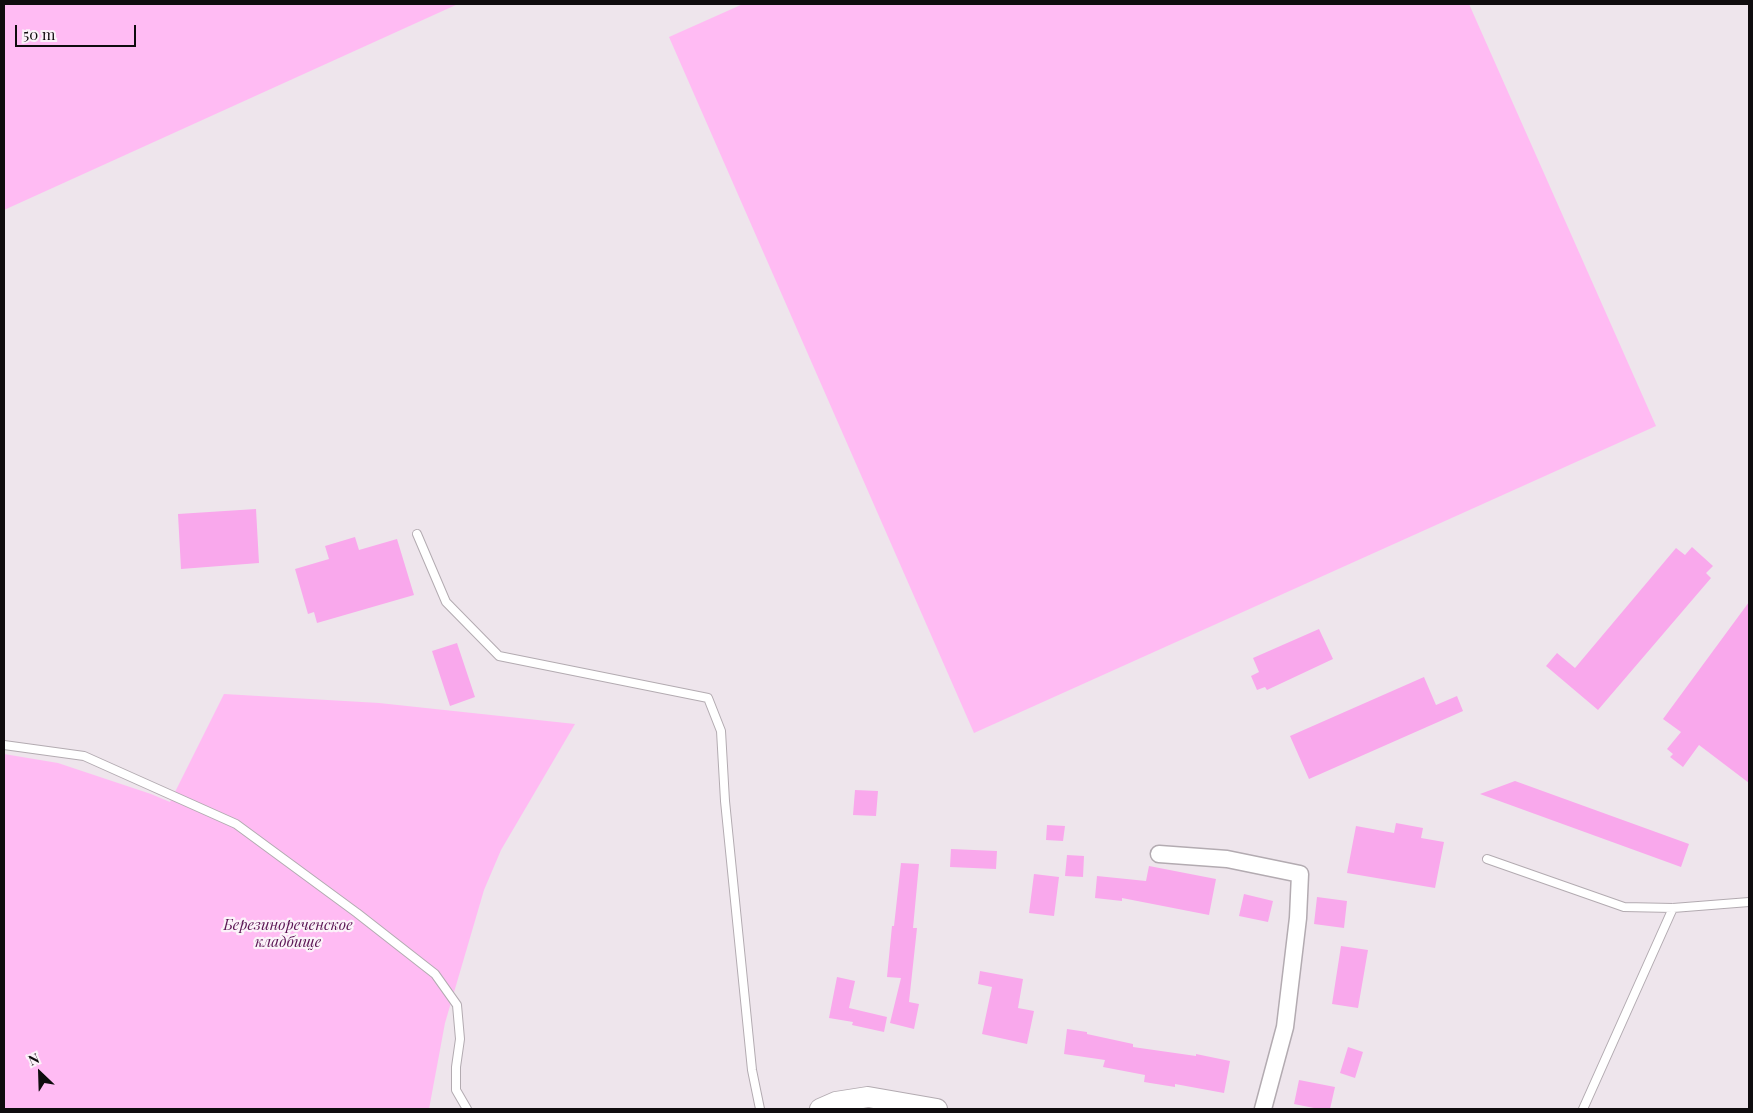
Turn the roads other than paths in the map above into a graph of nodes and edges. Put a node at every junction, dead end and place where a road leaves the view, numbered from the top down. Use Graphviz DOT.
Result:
graph roads {
  1 [pos="417,534"];
  2 [pos="4,745"];
  3 [pos="1159,854"];
  4 [pos="1487,859"];
  5 [pos="1749,902"];
  6 [pos="1673,908"];
  7 [pos="467,1109"];
  8 [pos="760,1109"];
  9 [pos="820,1109"];
  10 [pos="937,1109"];
  11 [pos="1263,1109"];
  12 [pos="1583,1109"];
  1 -- 8 [label="lane"];
  2 -- 7 [label="lane"];
  3 -- 11 [label="street"];
  4 -- 6 [label="lane"];
  5 -- 6 [label="lane"];
  6 -- 12 [label="lane"];
  9 -- 10 [label="street"];
}
